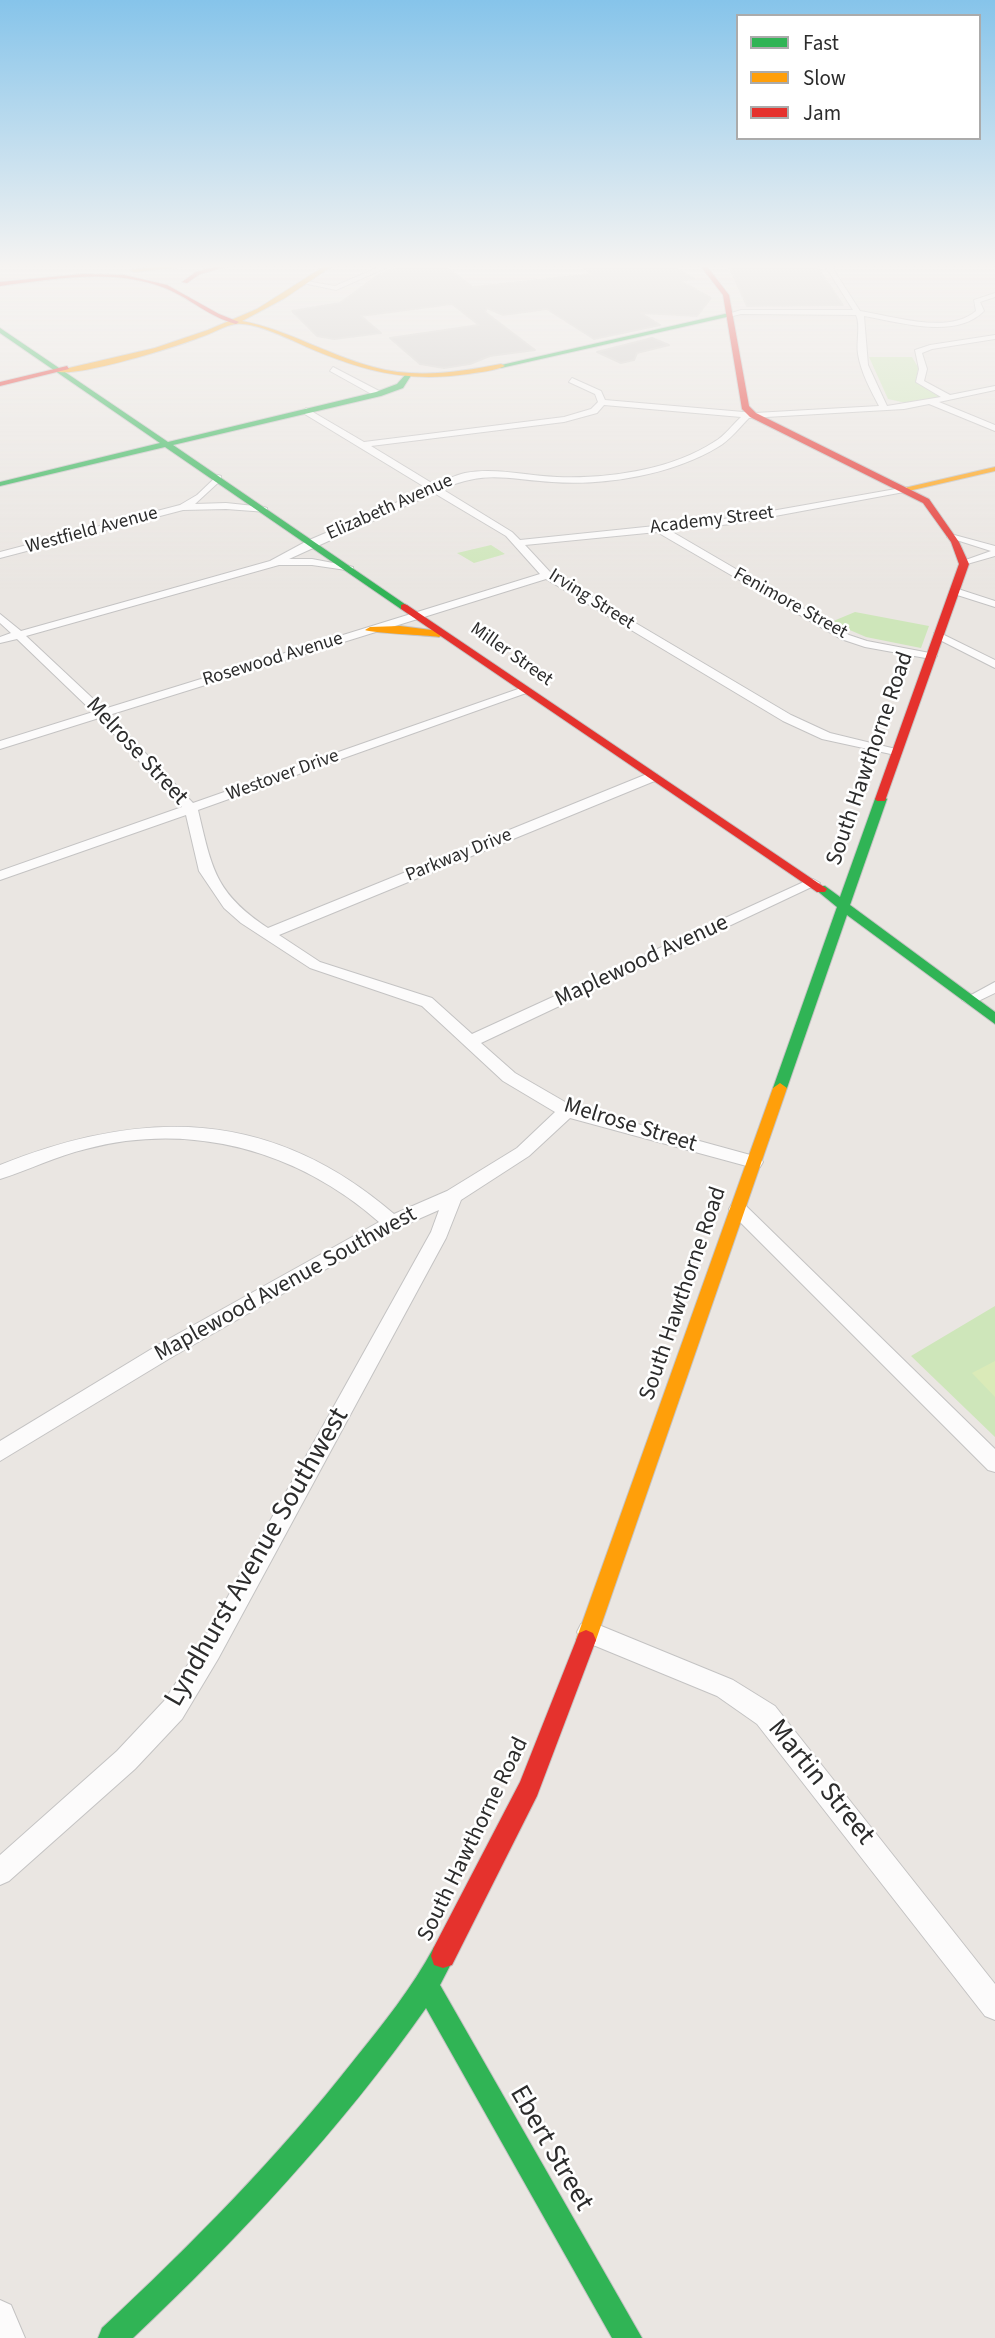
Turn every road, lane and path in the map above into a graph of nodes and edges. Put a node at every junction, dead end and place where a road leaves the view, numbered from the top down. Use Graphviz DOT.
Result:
graph roads {
  1 [pos="50,373"];
  2 [pos="63,373"];
  3 [pos="341,373"];
  4 [pos="395,373"];
  5 [pos="464,373"];
  6 [pos="738,373"];
  7 [pos="868,373"];
  8 [pos="922,373"];
  9 [pos="409,376"];
  10 [pos="572,380"];
  11 [pos="0,384"];
  12 [pos="995,388"];
  13 [pos="378,394"];
  14 [pos="949,398"];
  15 [pos="602,402"];
  16 [pos="931,402"];
  17 [pos="884,408"];
  18 [pos="306,411"];
  19 [pos="753,415"];
  20 [pos="781,428"];
  21 [pos="995,428"];
  22 [pos="735,429"];
  23 [pos="168,444"];
  24 [pos="362,445"];
  25 [pos="995,468"];
  26 [pos="218,478"];
  27 [pos="0,484"];
  28 [pos="435,489"];
  29 [pos="904,489"];
  30 [pos="183,507"];
  31 [pos="264,510"];
  32 [pos="658,528"];
  33 [pos="950,535"];
  34 [pos="311,543"];
  35 [pos="519,543"];
  36 [pos="995,551"];
  37 [pos="0,555"];
  38 [pos="274,563"];
  39 [pos="964,564"];
  40 [pos="349,569"];
  41 [pos="547,575"];
  42 [pos="955,591"];
  43 [pos="393,599"];
  44 [pos="995,604"];
  45 [pos="418,615"];
  46 [pos="0,617"];
  47 [pos="370,630"];
  48 [pos="19,635"];
  49 [pos="446,635"];
  50 [pos="938,635"];
  51 [pos="0,640"];
  52 [pos="931,656"];
  53 [pos="995,665"];
  54 [pos="525,690"];
  55 [pos="101,713"];
  56 [pos="0,745"];
  57 [pos="896,753"];
  58 [pos="652,777"];
  59 [pos="191,809"];
  60 [pos="854,875"];
  61 [pos="0,876"];
  62 [pos="808,880"];
  63 [pos="844,905"];
  64 [pos="876,929"];
  65 [pos="267,934"];
  66 [pos="834,935"];
  67 [pos="995,987"];
  68 [pos="970,1000"];
  69 [pos="995,1019"];
  70 [pos="471,1041"];
  71 [pos="567,1111"];
  72 [pos="754,1162"];
  73 [pos="0,1172"];
  74 [pos="453,1195"];
  75 [pos="738,1209"];
  76 [pos="392,1223"];
  77 [pos="0,1452"];
  78 [pos="995,1463"];
  79 [pos="589,1632"];
  80 [pos="0,1872"];
  81 [pos="427,1986"];
  82 [pos="995,2006"];
  83 [pos="0,2316"];
  84 [pos="9,2338"];
  85 [pos="112,2338"];
  86 [pos="628,2338"];
  1 -- 11 [label="main road"];
  2 -- 23 [label="main road, Miller Street"];
  3 -- 13 [label="street"];
  4 -- 9 [label="main road"];
  5 -- 9 [label="main road"];
  6 -- 19 [label="main road"];
  7 -- 17 [label="street"];
  8 -- 14 [label="street"];
  9 -- 13 [label="main road"];
  10 -- 15 [label="street"];
  12 -- 14 [label="street"];
  13 -- 18 [label="main road"];
  14 -- 16 [label="street"];
  15 -- 19 [label="street"];
  15 -- 24 [label="street"];
  16 -- 17 [label="street"];
  16 -- 21 [label="street"];
  17 -- 19 [label="street"];
  18 -- 23 [label="main road"];
  18 -- 24 [label="street, Irving Street"];
  19 -- 20 [label="main road"];
  19 -- 22 [label="street, Elizabeth Avenue"];
  20 -- 22 [label="street"];
  20 -- 29 [label="main road"];
  22 -- 28 [label="street, Elizabeth Avenue"];
  23 -- 26 [label="main road, Miller Street"];
  23 -- 27 [label="main road"];
  24 -- 28 [label="street, Irving Street"];
  25 -- 29 [label="main road"];
  26 -- 30 [label="street, Westfield Avenue"];
  26 -- 31 [label="main road, Miller Street"];
  28 -- 34 [label="street, Elizabeth Avenue"];
  28 -- 35 [label="street, Irving Street"];
  29 -- 32 [label="street, Academy Street"];
  29 -- 33 [label="main road"];
  30 -- 31 [label="street, Westfield Avenue"];
  30 -- 37 [label="street, Westfield Avenue"];
  31 -- 34 [label="main road, Miller Street"];
  32 -- 35 [label="street, Academy Street"];
  32 -- 52 [label="street, Fenimore Street"];
  33 -- 36 [label="street"];
  33 -- 39 [label="main road"];
  34 -- 38 [label="street, Elizabeth Avenue"];
  34 -- 40 [label="main road, Miller Street"];
  35 -- 41 [label="street, Irving Street"];
  36 -- 39 [label="street"];
  38 -- 40 [label="street, Elizabeth Avenue"];
  38 -- 48 [label="street, Elizabeth Avenue"];
  39 -- 42 [label="main road, South Hawthorne Road"];
  40 -- 43 [label="main road, Miller Street"];
  41 -- 45 [label="street, Rosewood Avenue"];
  41 -- 57 [label="street, Irving Street"];
  42 -- 44 [label="street"];
  42 -- 50 [label="main road, South Hawthorne Road"];
  43 -- 45 [label="main road, Miller Street"];
  43 -- 47 [label="main road"];
  45 -- 47 [label="street, Rosewood Avenue"];
  45 -- 49 [label="main road, Miller Street"];
  46 -- 48 [label="street, Melrose Street"];
  47 -- 49 [label="main road"];
  47 -- 55 [label="street, Rosewood Avenue"];
  48 -- 51 [label="street, Elizabeth Avenue"];
  48 -- 55 [label="street, Melrose Street"];
  49 -- 54 [label="main road, Miller Street"];
  50 -- 52 [label="main road, South Hawthorne Road"];
  50 -- 53 [label="street"];
  52 -- 57 [label="main road, South Hawthorne Road"];
  54 -- 58 [label="main road, Miller Street"];
  54 -- 59 [label="street, Westover Drive"];
  55 -- 56 [label="street, Rosewood Avenue"];
  55 -- 59 [label="street, Melrose Street"];
  57 -- 60 [label="main road, South Hawthorne Road"];
  58 -- 62 [label="main road, Miller Street"];
  58 -- 65 [label="street, Parkway Drive"];
  59 -- 61 [label="street, Westover Drive"];
  59 -- 65 [label="street, Melrose Street"];
  60 -- 62 [label="main road"];
  60 -- 63 [label="main road, South Hawthorne Road"];
  62 -- 63 [label="main road, Miller Street"];
  62 -- 70 [label="street, Maplewood Avenue"];
  63 -- 64 [label="main road, Miller Street"];
  63 -- 66 [label="main road, South Hawthorne Road"];
  64 -- 66 [label="main road"];
  64 -- 68 [label="main road, Miller Street"];
  65 -- 70 [label="street, Melrose Street"];
  66 -- 72 [label="main road, South Hawthorne Road"];
  67 -- 68 [label="street"];
  68 -- 69 [label="main road, Miller Street"];
  70 -- 71 [label="street, Melrose Street"];
  71 -- 72 [label="street, Melrose Street"];
  71 -- 74 [label="street, Maplewood Avenue Southwest"];
  72 -- 75 [label="main road, South Hawthorne Road"];
  73 -- 76 [label="street"];
  74 -- 76 [label="street, Maplewood Avenue Southwest"];
  74 -- 80 [label="street, Lyndhurst Avenue Southwest"];
  75 -- 78 [label="street"];
  75 -- 79 [label="main road, South Hawthorne Road"];
  76 -- 77 [label="street, Maplewood Avenue Southwest"];
  79 -- 81 [label="main road, South Hawthorne Road"];
  79 -- 82 [label="street, Martin Street"];
  81 -- 85 [label="main road, South Hawthorne Road"];
  81 -- 86 [label="main road, Ebert Street"];
  83 -- 84 [label="street"];
}
